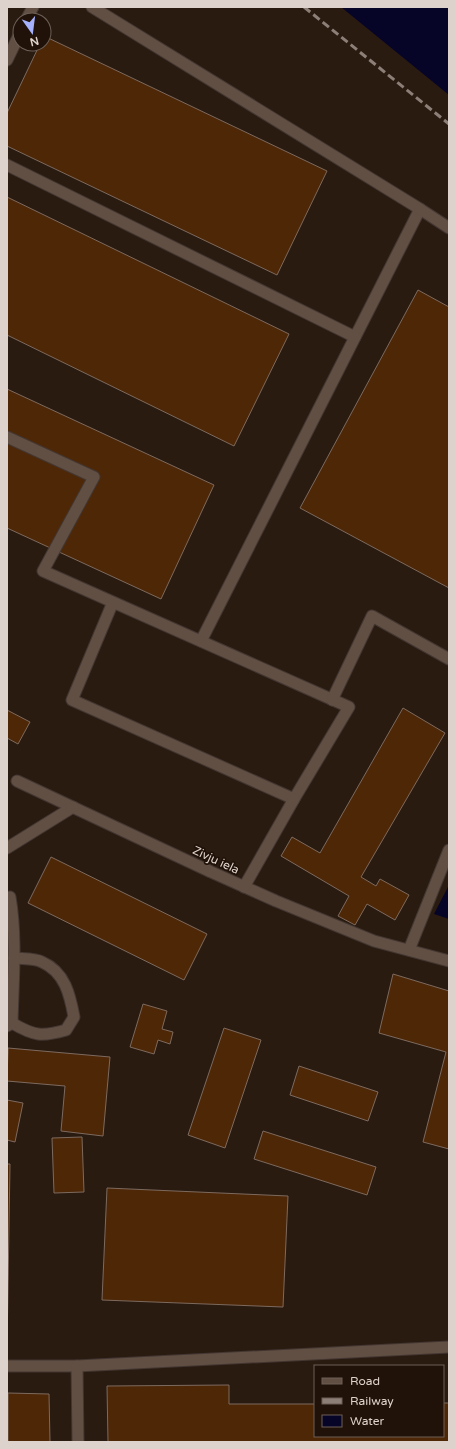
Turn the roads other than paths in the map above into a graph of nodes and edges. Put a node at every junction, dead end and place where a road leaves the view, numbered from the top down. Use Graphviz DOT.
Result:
graph roads {
  1 [pos="92,7"];
  2 [pos="12,50"];
  3 [pos="7,60"];
  4 [pos="7,165"];
  5 [pos="420,209"];
  6 [pos="449,228"];
  7 [pos="356,337"];
  8 [pos="7,436"];
  9 [pos="113,602"];
  10 [pos="201,641"];
  11 [pos="449,658"];
  12 [pos="332,700"];
  13 [pos="17,780"];
  14 [pos="294,800"];
  15 [pos="73,807"];
  16 [pos="7,848"];
  17 [pos="449,850"];
  18 [pos="244,887"];
  19 [pos="10,896"];
  20 [pos="409,950"];
  21 [pos="14,958"];
  22 [pos="449,961"];
  23 [pos="9,1025"];
  24 [pos="449,1347"];
  25 [pos="7,1366"];
  26 [pos="77,1366"];
  27 [pos="78,1442"];
  1 -- 5 [label="street"];
  2 -- 3 [label="street"];
  4 -- 7 [label="street"];
  5 -- 6 [label="street"];
  5 -- 7 [label="street"];
  7 -- 10 [label="street"];
  8 -- 9 [label="street"];
  9 -- 10 [label="street"];
  9 -- 14 [label="street"];
  10 -- 12 [label="street"];
  11 -- 12 [label="street"];
  12 -- 14 [label="street"];
  13 -- 15 [label="street, Zivju iela"];
  14 -- 18 [label="street"];
  15 -- 16 [label="street"];
  15 -- 18 [label="street, Zivju iela"];
  17 -- 20 [label="street"];
  18 -- 20 [label="street, Zivju iela"];
  19 -- 21 [label="street"];
  20 -- 22 [label="street, Zivju iela"];
  21 -- 23 [label="street"];
  21 -- 23 [label="street"];
  24 -- 26 [label="street"];
  25 -- 26 [label="street"];
  26 -- 27 [label="street"];
}
